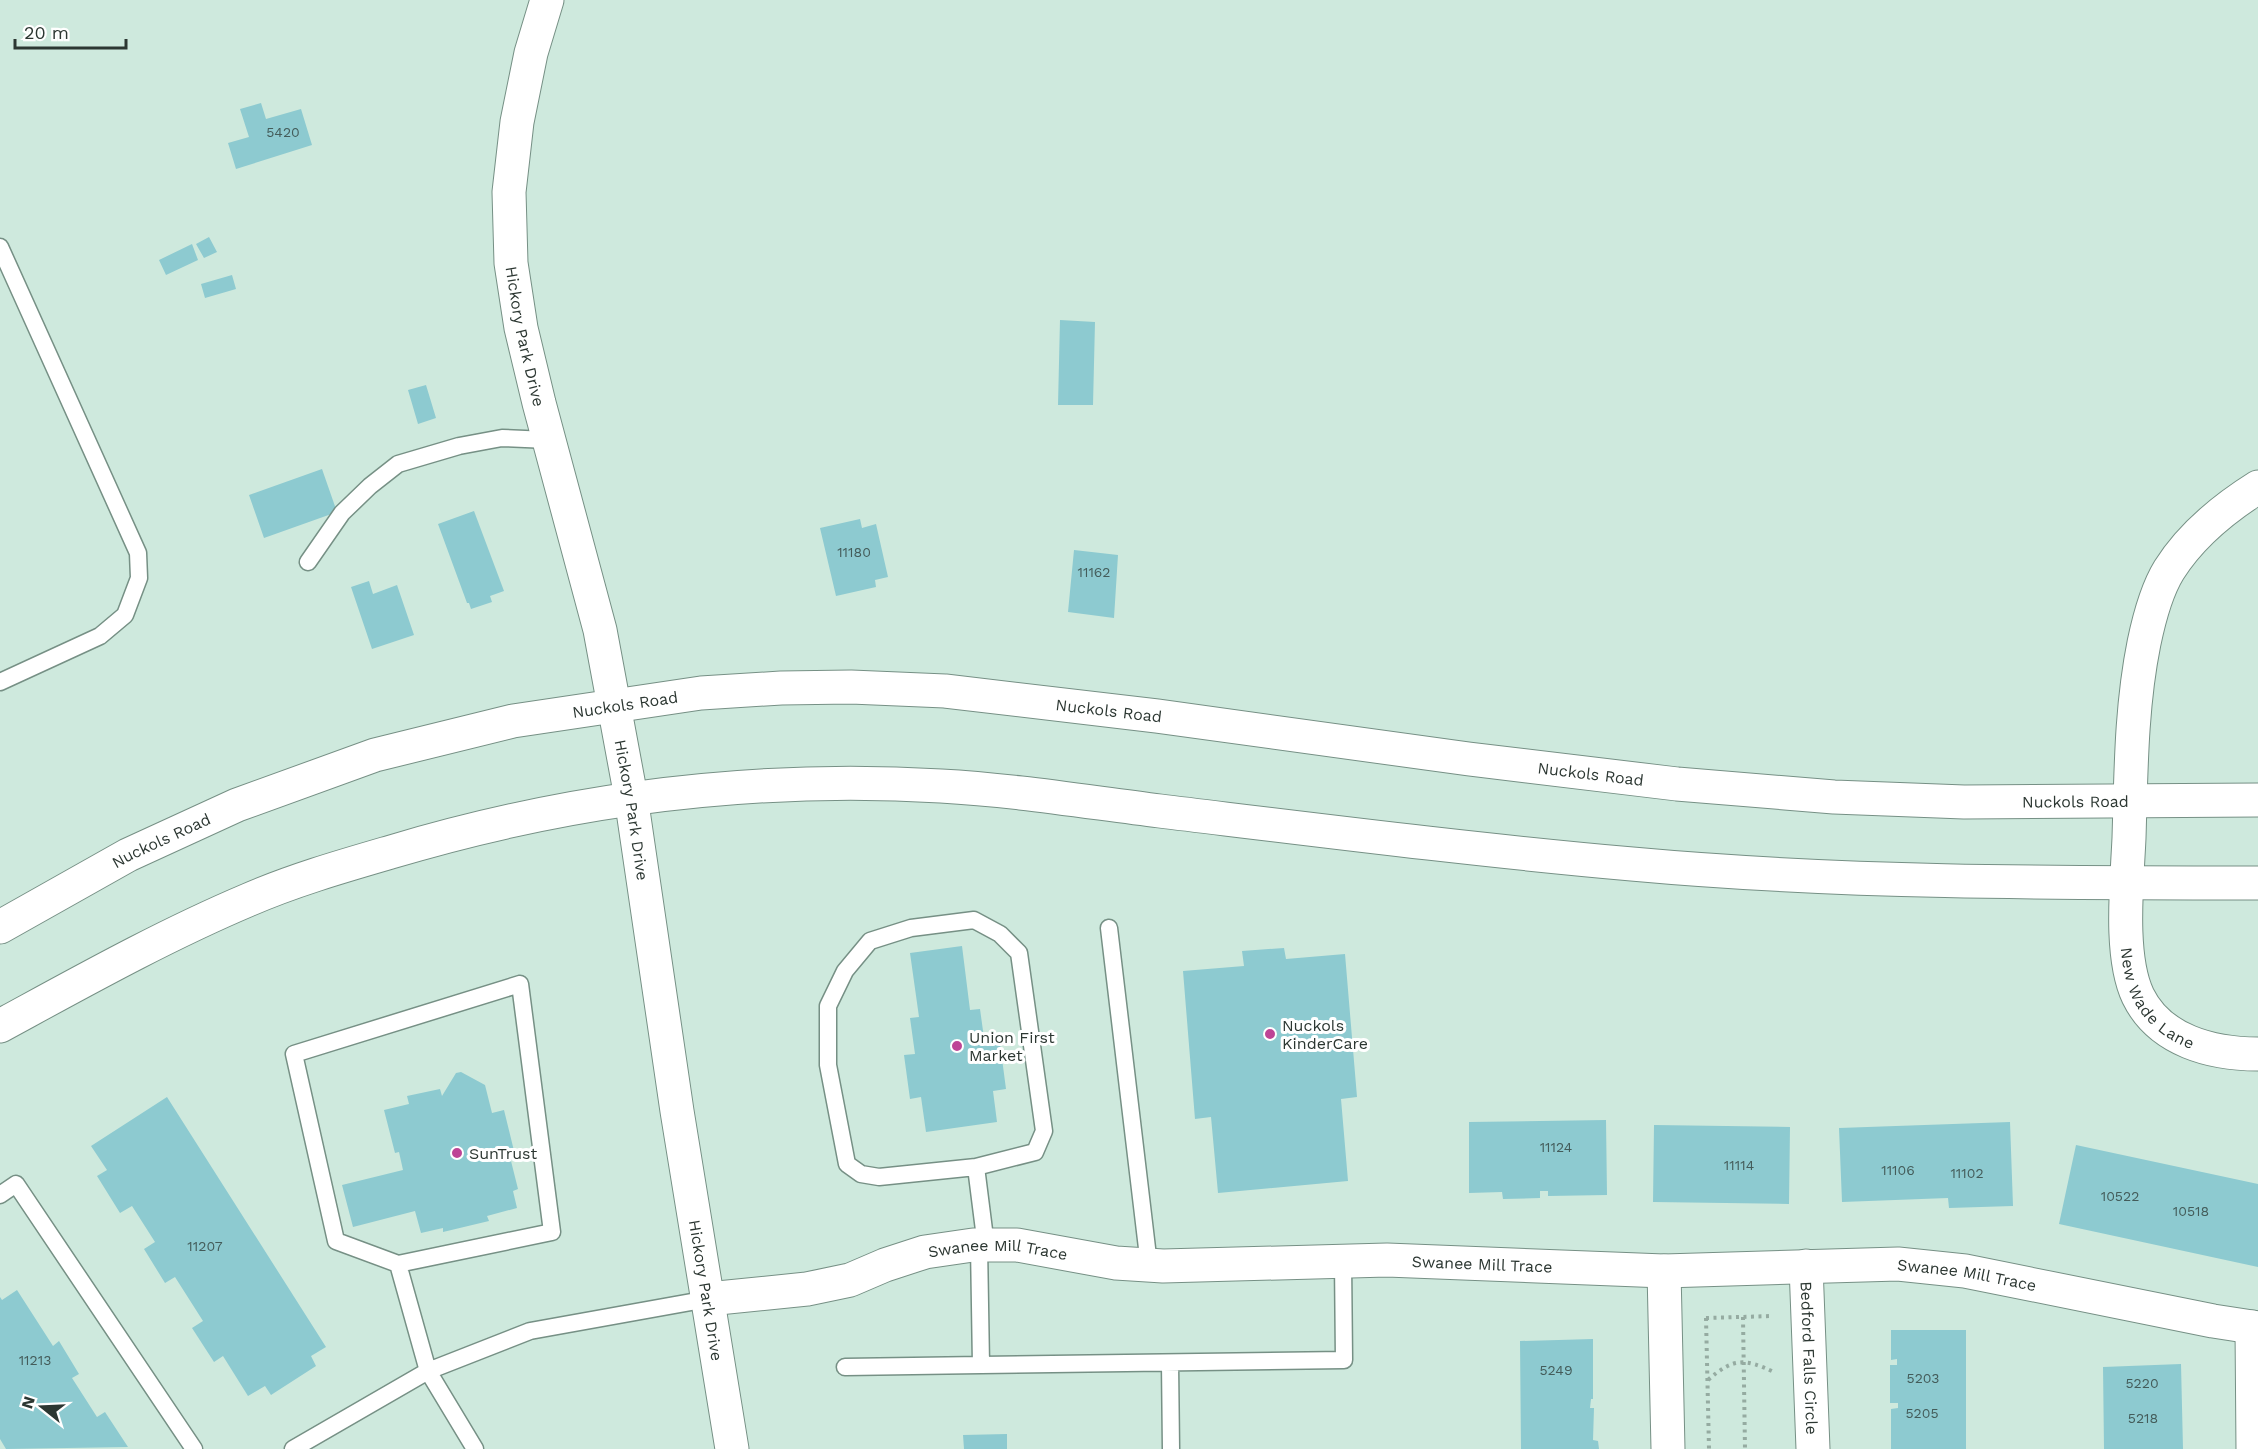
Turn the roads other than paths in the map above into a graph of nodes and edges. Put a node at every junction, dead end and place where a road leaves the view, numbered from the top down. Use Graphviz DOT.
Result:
graph roads {
  1 [pos="547,0"];
  2 [pos="0,247"];
  3 [pos="548,440"];
  4 [pos="2258,487"];
  5 [pos="308,562"];
  6 [pos="0,682"];
  7 [pos="614,706"];
  8 [pos="631,797"];
  9 [pos="2258,800"];
  10 [pos="2130,802"];
  11 [pos="2127,883"];
  12 [pos="2258,883"];
  13 [pos="0,927"];
  14 [pos="1109,928"];
  15 [pos="0,1026"];
  16 [pos="2258,1053"];
  17 [pos="976,1167"];
  18 [pos="0,1195"];
  19 [pos="982,1245"];
  20 [pos="1343,1261"];
  21 [pos="398,1264"];
  22 [pos="1149,1265"];
  23 [pos="1806,1266"];
  24 [pos="1664,1271"];
  25 [pos="708,1299"];
  26 [pos="2255,1328"];
  27 [pos="1170,1363"];
  28 [pos="981,1365"];
  29 [pos="845,1367"];
  30 [pos="428,1371"];
  31 [pos="194,1449"];
  32 [pos="293,1449"];
  33 [pos="475,1449"];
  34 [pos="732,1449"];
  35 [pos="1171,1449"];
  36 [pos="1668,1449"];
  37 [pos="1814,1449"];
  38 [pos="2253,1449"];
  1 -- 3 [label="main road, Hickory Park Drive"];
  2 -- 6 [label="lane"];
  3 -- 5 [label="lane"];
  3 -- 7 [label="main road, Hickory Park Drive"];
  4 -- 10 [label="main road, New Wade Lane"];
  7 -- 8 [label="main road, Hickory Park Drive"];
  7 -- 10 [label="main road, Nuckols Road"];
  7 -- 13 [label="main road, Nuckols Road"];
  8 -- 11 [label="main road"];
  8 -- 15 [label="main road"];
  8 -- 25 [label="main road, Hickory Park Drive"];
  9 -- 10 [label="main road, Nuckols Road"];
  10 -- 11 [label="main road, New Wade Lane"];
  11 -- 12 [label="main road"];
  11 -- 16 [label="main road, New Wade Lane"];
  14 -- 22 [label="lane"];
  17 -- 17 [label="lane"];
  17 -- 19 [label="lane"];
  18 -- 31 [label="lane"];
  19 -- 22 [label="main road, Swanee Mill Trace"];
  19 -- 25 [label="main road, Swanee Mill Trace"];
  19 -- 28 [label="lane"];
  20 -- 22 [label="main road, Swanee Mill Trace"];
  20 -- 24 [label="main road, Swanee Mill Trace"];
  20 -- 27 [label="lane"];
  21 -- 21 [label="lane"];
  21 -- 30 [label="lane"];
  23 -- 24 [label="main road, Swanee Mill Trace"];
  23 -- 26 [label="main road, Swanee Mill Trace"];
  23 -- 37 [label="main road, Bedford Falls Circle"];
  24 -- 36 [label="main road"];
  25 -- 30 [label="lane"];
  25 -- 34 [label="main road, Hickory Park Drive"];
  26 -- 38 [label="main road"];
  27 -- 28 [label="lane"];
  27 -- 35 [label="lane"];
  28 -- 29 [label="lane"];
  30 -- 32 [label="lane"];
  30 -- 33 [label="lane"];
}
